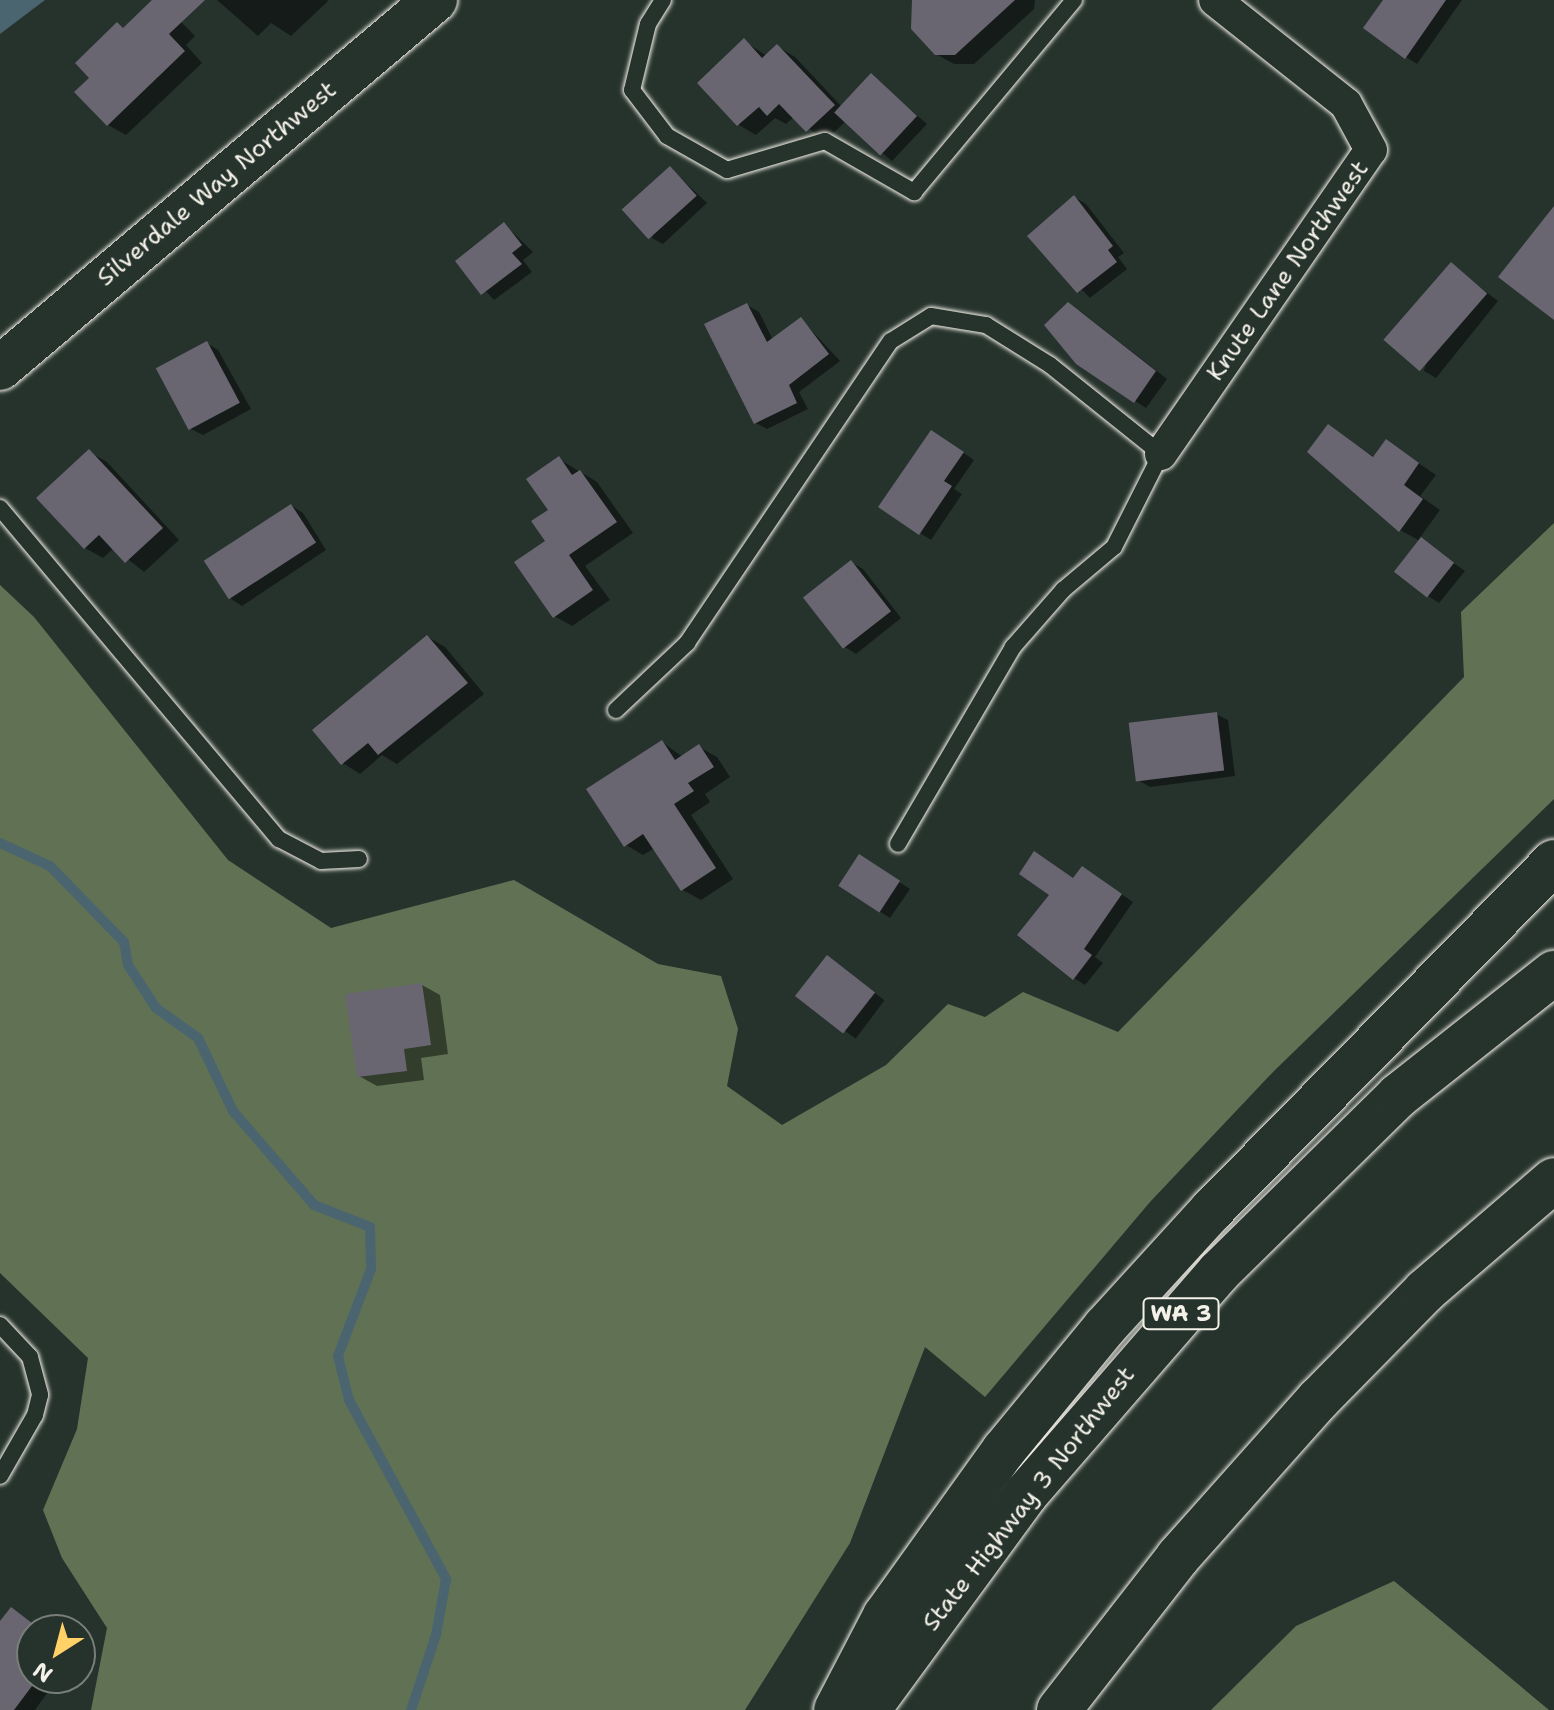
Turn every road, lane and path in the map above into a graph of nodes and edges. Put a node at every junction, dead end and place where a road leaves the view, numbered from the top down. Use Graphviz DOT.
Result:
graph roads {
  1 [pos="435,0"];
  2 [pos="663,0"];
  3 [pos="1074,0"];
  4 [pos="1215,0"];
  5 [pos="0,368"];
  6 [pos="1161,454"];
  7 [pos="0,508"];
  8 [pos="616,710"];
  9 [pos="898,844"];
  10 [pos="359,859"];
  11 [pos="1554,862"];
  12 [pos="1554,973"];
  13 [pos="1554,1180"];
  14 [pos="1554,1210"];
  15 [pos="1425,1291"];
  16 [pos="0,1325"];
  17 [pos="0,1476"];
  18 [pos="836,1710"];
  19 [pos="868,1710"];
  20 [pos="1059,1710"];
  1 -- 5 [label="main road, Silverdale Way Northwest"];
  2 -- 3 [label="lane"];
  4 -- 6 [label="street, Knute Lane Northwest"];
  6 -- 8 [label="lane"];
  6 -- 9 [label="lane"];
  7 -- 10 [label="lane"];
  11 -- 18 [label="main road"];
  12 -- 19 [label="main road, State Highway 3 Northwest / WA 3"];
  13 -- 15 [label="main road"];
  14 -- 15 [label="main road"];
  15 -- 20 [label="main road"];
  16 -- 17 [label="lane"];
}
